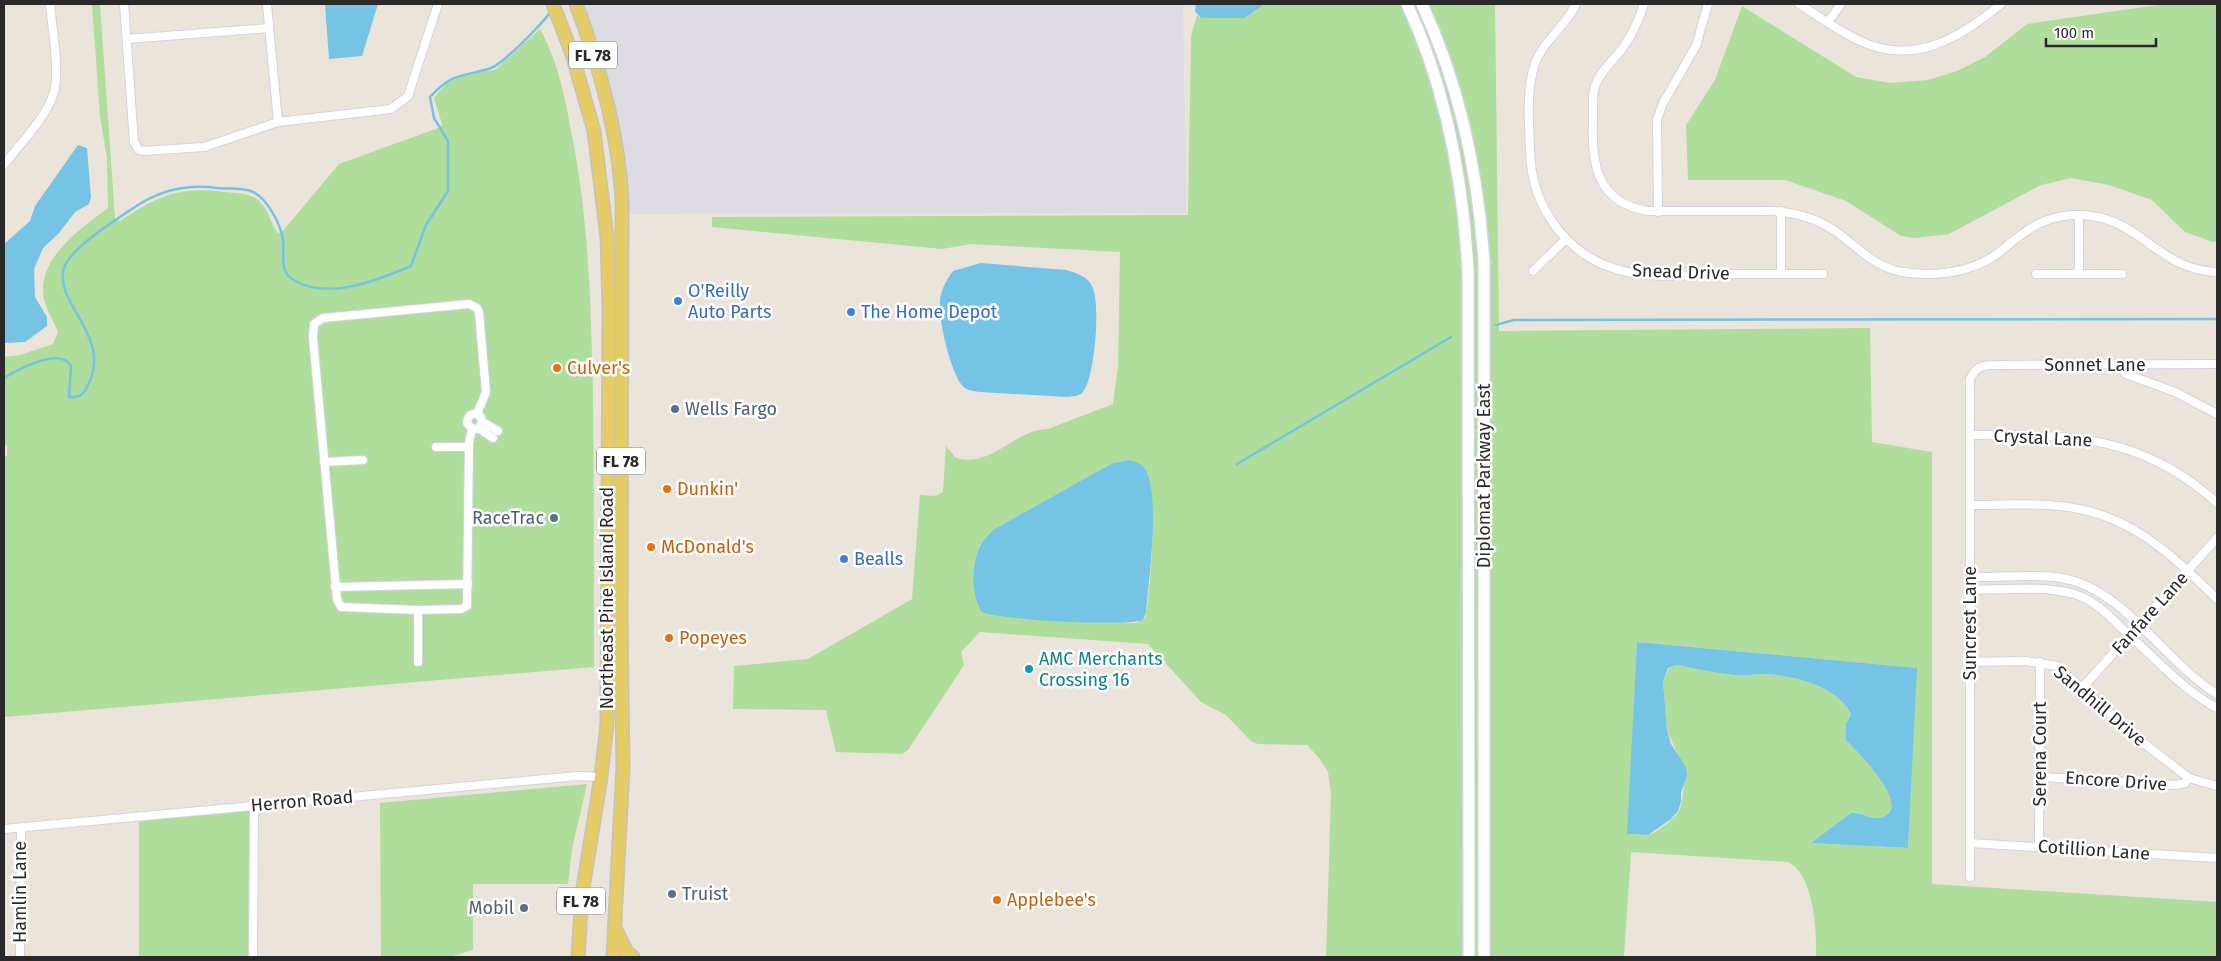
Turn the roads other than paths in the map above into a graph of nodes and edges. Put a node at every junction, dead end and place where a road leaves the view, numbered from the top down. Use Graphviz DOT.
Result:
graph roads {
  1 [pos="50,4"];
  2 [pos="124,4"];
  3 [pos="267,4"];
  4 [pos="438,4"];
  5 [pos="552,4"];
  6 [pos="576,4"];
  7 [pos="1407,4"];
  8 [pos="1422,4"];
  9 [pos="1576,4"];
  10 [pos="1644,4"];
  11 [pos="1708,4"];
  12 [pos="1799,4"];
  13 [pos="1841,4"];
  14 [pos="2001,4"];
  15 [pos="1828,22"];
  16 [pos="269,28"];
  17 [pos="126,39"];
  18 [pos="278,122"];
  19 [pos="4,165"];
  20 [pos="1781,211"];
  21 [pos="1658,212"];
  22 [pos="2079,215"];
  23 [pos="1566,239"];
  24 [pos="608,255"];
  25 [pos="1533,272"];
  26 [pos="2217,272"];
  27 [pos="1781,274"];
  28 [pos="1823,274"];
  29 [pos="2036,274"];
  30 [pos="2079,274"];
  31 [pos="2122,274"];
  32 [pos="621,360"];
  33 [pos="2217,364"];
  34 [pos="2118,366"];
  35 [pos="1974,370"];
  36 [pos="477,414"];
  37 [pos="2217,414"];
  38 [pos="478,426"];
  39 [pos="498,431"];
  40 [pos="1971,435"];
  41 [pos="493,438"];
  42 [pos="436,447"];
  43 [pos="468,447"];
  44 [pos="363,460"];
  45 [pos="324,462"];
  46 [pos="2217,504"];
  47 [pos="1971,505"];
  48 [pos="2217,538"];
  49 [pos="2187,572"];
  50 [pos="1970,577"];
  51 [pos="468,584"];
  52 [pos="335,587"];
  53 [pos="1970,590"];
  54 [pos="2217,599"];
  55 [pos="418,610"];
  56 [pos="2139,626"];
  57 [pos="2130,636"];
  58 [pos="418,662"];
  59 [pos="1970,662"];
  60 [pos="2040,662"];
  61 [pos="2083,687"];
  62 [pos="2217,694"];
  63 [pos="2217,708"];
  64 [pos="601,777"];
  65 [pos="2040,777"];
  66 [pos="2189,778"];
  67 [pos="2217,786"];
  68 [pos="254,806"];
  69 [pos="20,828"];
  70 [pos="4,829"];
  71 [pos="1970,843"];
  72 [pos="2039,846"];
  73 [pos="2217,858"];
  74 [pos="1970,877"];
  75 [pos="614,925"];
  76 [pos="20,957"];
  77 [pos="253,957"];
  78 [pos="578,957"];
  79 [pos="613,957"];
  80 [pos="634,957"];
  81 [pos="1469,957"];
  82 [pos="1484,957"];
  1 -- 19 [label="street"];
  2 -- 17 [label="street"];
  3 -- 16 [label="street"];
  4 -- 18 [label="street"];
  5 -- 24 [label="main road, Northeast Pine Island Road / FL 78"];
  6 -- 32 [label="main road, Northeast Pine Island Road / FL 78"];
  7 -- 81 [label="main road, Diplomat Parkway East"];
  8 -- 82 [label="main road, Diplomat Parkway East"];
  9 -- 23 [label="street, Snead Drive"];
  10 -- 21 [label="street"];
  11 -- 21 [label="street"];
  12 -- 15 [label="street"];
  13 -- 15 [label="street"];
  14 -- 15 [label="street"];
  16 -- 17 [label="street"];
  16 -- 18 [label="street"];
  17 -- 18 [label="street"];
  20 -- 21 [label="street"];
  20 -- 22 [label="street"];
  20 -- 27 [label="street"];
  22 -- 26 [label="street"];
  22 -- 30 [label="street"];
  23 -- 25 [label="street"];
  23 -- 27 [label="street, Snead Drive"];
  24 -- 32 [label="main road"];
  24 -- 64 [label="main road, Northeast Pine Island Road / FL 78"];
  27 -- 28 [label="street, Snead Drive"];
  29 -- 30 [label="street"];
  30 -- 31 [label="street"];
  32 -- 75 [label="main road, Northeast Pine Island Road / FL 78"];
  33 -- 34 [label="street, Sonnet Lane"];
  34 -- 35 [label="street, Sonnet Lane"];
  34 -- 37 [label="street"];
  35 -- 40 [label="street, Suncrest Lane"];
  36 -- 38 [label="street"];
  36 -- 38 [label="street"];
  36 -- 45 [label="street"];
  38 -- 39 [label="street"];
  38 -- 41 [label="street"];
  38 -- 43 [label="street"];
  40 -- 46 [label="street, Crystal Lane"];
  40 -- 47 [label="street, Suncrest Lane"];
  42 -- 43 [label="street"];
  43 -- 51 [label="street"];
  44 -- 45 [label="street"];
  45 -- 52 [label="street"];
  47 -- 49 [label="street"];
  47 -- 50 [label="street, Suncrest Lane"];
  48 -- 49 [label="street, Fanfare Lane"];
  49 -- 54 [label="street"];
  49 -- 56 [label="street, Fanfare Lane"];
  50 -- 53 [label="street, Suncrest Lane"];
  50 -- 56 [label="street"];
  51 -- 52 [label="street"];
  51 -- 55 [label="street"];
  52 -- 55 [label="street"];
  53 -- 57 [label="street"];
  53 -- 59 [label="street, Suncrest Lane"];
  55 -- 58 [label="street"];
  56 -- 57 [label="street, Fanfare Lane"];
  56 -- 62 [label="street"];
  57 -- 61 [label="street, Fanfare Lane"];
  57 -- 63 [label="street"];
  59 -- 60 [label="street, Sandhill Drive"];
  59 -- 71 [label="street, Suncrest Lane"];
  60 -- 61 [label="street, Sandhill Drive"];
  60 -- 65 [label="street, Serena Court"];
  61 -- 66 [label="street, Sandhill Drive"];
  64 -- 68 [label="street, Herron Road"];
  64 -- 78 [label="main road, Northeast Pine Island Road / FL 78"];
  65 -- 66 [label="street, Encore Drive"];
  65 -- 72 [label="street, Serena Court"];
  66 -- 67 [label="street, Encore Drive"];
  68 -- 69 [label="street, Herron Road"];
  68 -- 77 [label="street"];
  69 -- 70 [label="street, Herron Road"];
  69 -- 76 [label="street, Hamlin Lane"];
  71 -- 72 [label="street, Cotillion Lane"];
  71 -- 74 [label="street, Suncrest Lane"];
  72 -- 73 [label="street, Cotillion Lane"];
  75 -- 79 [label="main road, Northeast Pine Island Road / FL 78"];
  75 -- 80 [label="main road"];
}
